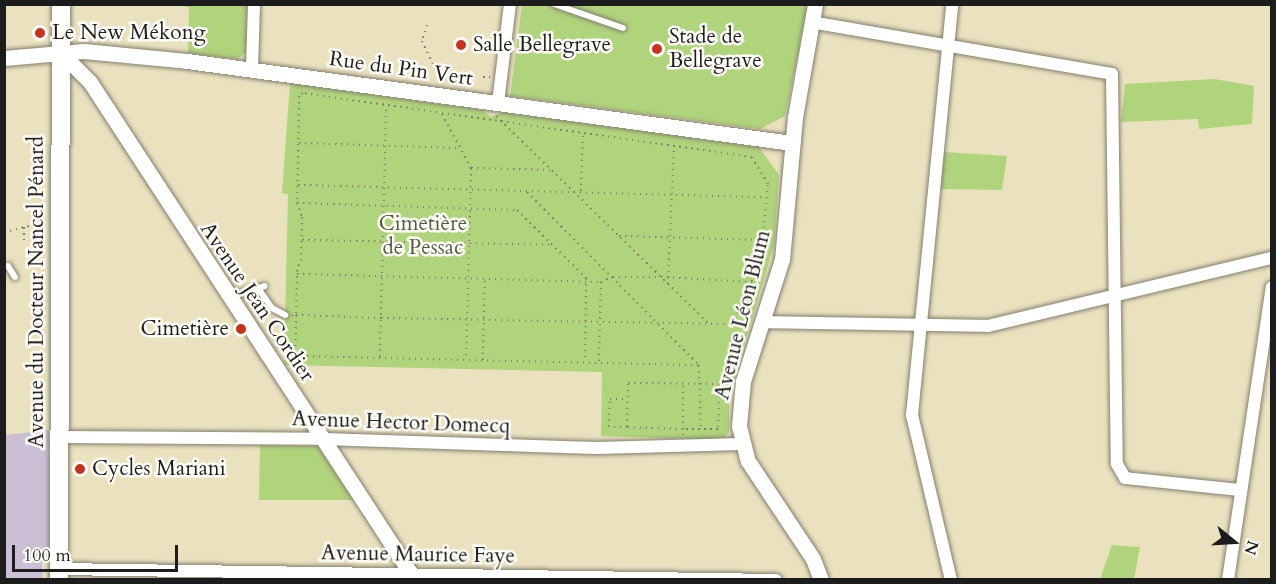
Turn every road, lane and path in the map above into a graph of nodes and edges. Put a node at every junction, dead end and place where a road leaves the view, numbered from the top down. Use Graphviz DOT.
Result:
graph roads {
  1 [pos="61,4"];
  2 [pos="254,4"];
  3 [pos="510,4"];
  4 [pos="554,4"];
  5 [pos="814,4"];
  6 [pos="952,4"];
  7 [pos="811,22"];
  8 [pos="427,25"];
  9 [pos="623,28"];
  10 [pos="946,46"];
  11 [pos="60,52"];
  12 [pos="4,58"];
  13 [pos="252,69"];
  14 [pos="446,96"];
  15 [pos="386,105"];
  16 [pos="497,106"];
  17 [pos="442,114"];
  18 [pos="502,123"];
  19 [pos="583,134"];
  20 [pos="299,143"];
  21 [pos="792,143"];
  22 [pos="385,146"];
  23 [pos="674,146"];
  24 [pos="460,148"];
  25 [pos="471,168"];
  26 [pos="552,170"];
  27 [pos="298,185"];
  28 [pos="384,188"];
  29 [pos="471,190"];
  30 [pos="526,191"];
  31 [pos="574,191"];
  32 [pos="581,192"];
  33 [pos="672,194"];
  34 [pos="767,197"];
  35 [pos="297,203"];
  36 [pos="384,206"];
  37 [pos="470,208"];
  38 [pos="24,227"];
  39 [pos="60,231"];
  40 [pos="4,232"];
  41 [pos="619,236"];
  42 [pos="670,237"];
  43 [pos="24,240"];
  44 [pos="302,240"];
  45 [pos="763,240"];
  46 [pos="383,242"];
  47 [pos="469,243"];
  48 [pos="553,245"];
  49 [pos="1272,258"];
  50 [pos="8,266"];
  51 [pos="297,274"];
  52 [pos="15,277"];
  53 [pos="382,277"];
  54 [pos="613,277"];
  55 [pos="661,277"];
  56 [pos="668,278"];
  57 [pos="468,279"];
  58 [pos="485,279"];
  59 [pos="586,281"];
  60 [pos="602,282"];
  61 [pos="752,282"];
  62 [pos="668,284"];
  63 [pos="1272,287"];
  64 [pos="1115,295"];
  65 [pos="228,297"];
  66 [pos="745,298"];
  67 [pos="285,315"];
  68 [pos="296,315"];
  69 [pos="381,318"];
  70 [pos="467,319"];
  71 [pos="484,319"];
  72 [pos="585,321"];
  73 [pos="600,321"];
  74 [pos="763,322"];
  75 [pos="660,323"];
  76 [pos="709,324"];
  77 [pos="921,324"];
  78 [pos="380,358"];
  79 [pos="466,360"];
  80 [pos="483,360"];
  81 [pos="585,362"];
  82 [pos="599,363"];
  83 [pos="699,365"];
  84 [pos="683,384"];
  85 [pos="702,384"];
  86 [pos="628,399"];
  87 [pos="627,427"];
  88 [pos="683,429"];
  89 [pos="701,429"];
  90 [pos="59,437"];
  91 [pos="323,439"];
  92 [pos="741,444"];
  93 [pos="682,446"];
  94 [pos="1240,490"];
  95 [pos="59,574"];
  96 [pos="413,577"];
  97 [pos="776,579"];
  98 [pos="821,579"];
  99 [pos="951,579"];
  100 [pos="1228,579"];
  1 -- 11 [label="main road, Avenue du Docteur Nancel Pénard"];
  2 -- 13 [label="street"];
  3 -- 16 [label="street"];
  4 -- 9 [label="lane"];
  5 -- 7 [label="street, Avenue Léon Blum"];
  6 -- 10 [label="street"];
  7 -- 10 [label="street"];
  7 -- 21 [label="street, Avenue Léon Blum"];
  8 -- 14 [label="path"];
  10 -- 64 [label="street"];
  10 -- 77 [label="street"];
  11 -- 12 [label="street, Rue du Pin Vert"];
  11 -- 13 [label="street, Rue du Pin Vert"];
  11 -- 39 [label="main road, Avenue du Docteur Nancel Pénard"];
  11 -- 65 [label="street, Avenue Jean Cordier"];
  13 -- 14 [label="street, Rue du Pin Vert"];
  14 -- 16 [label="street, Rue du Pin Vert"];
  15 -- 17 [label="path"];
  15 -- 20 [label="path"];
  15 -- 22 [label="path"];
  16 -- 18 [label="path"];
  16 -- 21 [label="street, Rue du Pin Vert"];
  17 -- 18 [label="path"];
  17 -- 24 [label="path"];
  18 -- 19 [label="path"];
  18 -- 26 [label="path"];
  19 -- 23 [label="path"];
  19 -- 32 [label="path"];
  20 -- 22 [label="path"];
  20 -- 27 [label="path"];
  21 -- 74 [label="street, Avenue Léon Blum"];
  22 -- 24 [label="path"];
  22 -- 28 [label="path"];
  23 -- 33 [label="path"];
  23 -- 34 [label="path"];
  24 -- 25 [label="path"];
  25 -- 26 [label="path"];
  25 -- 29 [label="path"];
  26 -- 31 [label="path"];
  27 -- 28 [label="path"];
  27 -- 35 [label="path"];
  28 -- 29 [label="path"];
  28 -- 36 [label="path"];
  29 -- 30 [label="path"];
  29 -- 37 [label="path"];
  30 -- 31 [label="path"];
  30 -- 54 [label="path"];
  31 -- 32 [label="path"];
  31 -- 41 [label="path"];
  32 -- 33 [label="path"];
  33 -- 34 [label="path"];
  33 -- 42 [label="path"];
  34 -- 45 [label="path"];
  35 -- 36 [label="path"];
  35 -- 44 [label="path"];
  36 -- 37 [label="path"];
  36 -- 46 [label="path"];
  37 -- 47 [label="path"];
  37 -- 48 [label="path"];
  38 -- 39 [label="path"];
  38 -- 40 [label="path"];
  38 -- 43 [label="path"];
  39 -- 90 [label="main road, Avenue du Docteur Nancel Pénard"];
  41 -- 42 [label="path"];
  41 -- 55 [label="path"];
  42 -- 45 [label="path"];
  42 -- 56 [label="path"];
  44 -- 46 [label="path"];
  44 -- 51 [label="path"];
  45 -- 61 [label="path"];
  46 -- 47 [label="path"];
  46 -- 53 [label="path"];
  47 -- 48 [label="path"];
  47 -- 57 [label="path"];
  48 -- 59 [label="path"];
  49 -- 64 [label="street"];
  50 -- 52 [label="lane"];
  51 -- 53 [label="path"];
  51 -- 68 [label="path"];
  53 -- 57 [label="path"];
  53 -- 69 [label="path"];
  54 -- 55 [label="path"];
  54 -- 60 [label="path"];
  54 -- 75 [label="path"];
  55 -- 56 [label="path"];
  55 -- 62 [label="path"];
  56 -- 61 [label="path"];
  56 -- 62 [label="path"];
  57 -- 58 [label="path"];
  57 -- 70 [label="path"];
  58 -- 59 [label="path"];
  58 -- 71 [label="path"];
  59 -- 60 [label="path"];
  59 -- 72 [label="path"];
  60 -- 73 [label="path"];
  61 -- 66 [label="path"];
  62 -- 76 [label="path"];
  63 -- 94 [label="street"];
  64 -- 77 [label="street"];
  64 -- 94 [label="street"];
  65 -- 67 [label="lane"];
  65 -- 91 [label="street, Avenue Jean Cordier"];
  66 -- 74 [label="path"];
  66 -- 76 [label="path"];
  67 -- 68 [label="path"];
  68 -- 69 [label="path"];
  68 -- 78 [label="path"];
  69 -- 70 [label="path"];
  69 -- 78 [label="path"];
  70 -- 71 [label="path"];
  70 -- 79 [label="path"];
  71 -- 72 [label="path"];
  71 -- 80 [label="path"];
  72 -- 73 [label="path"];
  72 -- 81 [label="path"];
  73 -- 75 [label="path"];
  73 -- 82 [label="path"];
  74 -- 77 [label="street"];
  74 -- 92 [label="street, Avenue Léon Blum"];
  75 -- 76 [label="path"];
  75 -- 83 [label="path"];
  77 -- 99 [label="street"];
  78 -- 79 [label="path"];
  79 -- 80 [label="path"];
  80 -- 81 [label="path"];
  81 -- 82 [label="path"];
  82 -- 83 [label="path"];
  83 -- 85 [label="path"];
  84 -- 85 [label="path"];
  84 -- 86 [label="path"];
  84 -- 88 [label="path"];
  85 -- 89 [label="path"];
  85 -- 89 [label="path"];
  86 -- 87 [label="path"];
  86 -- 87 [label="path"];
  87 -- 88 [label="path"];
  88 -- 89 [label="path"];
  88 -- 93 [label="path"];
  90 -- 91 [label="street, Avenue Hector Domecq"];
  90 -- 95 [label="main road, Avenue du Docteur Nancel Pénard"];
  91 -- 93 [label="street, Avenue Hector Domecq"];
  91 -- 96 [label="street, Avenue Jean Cordier"];
  92 -- 93 [label="street, Avenue Hector Domecq"];
  92 -- 98 [label="street"];
  94 -- 100 [label="street"];
  95 -- 96 [label="street, Avenue Maurice Faye"];
  96 -- 97 [label="street, Avenue Maurice Faye"];
}
